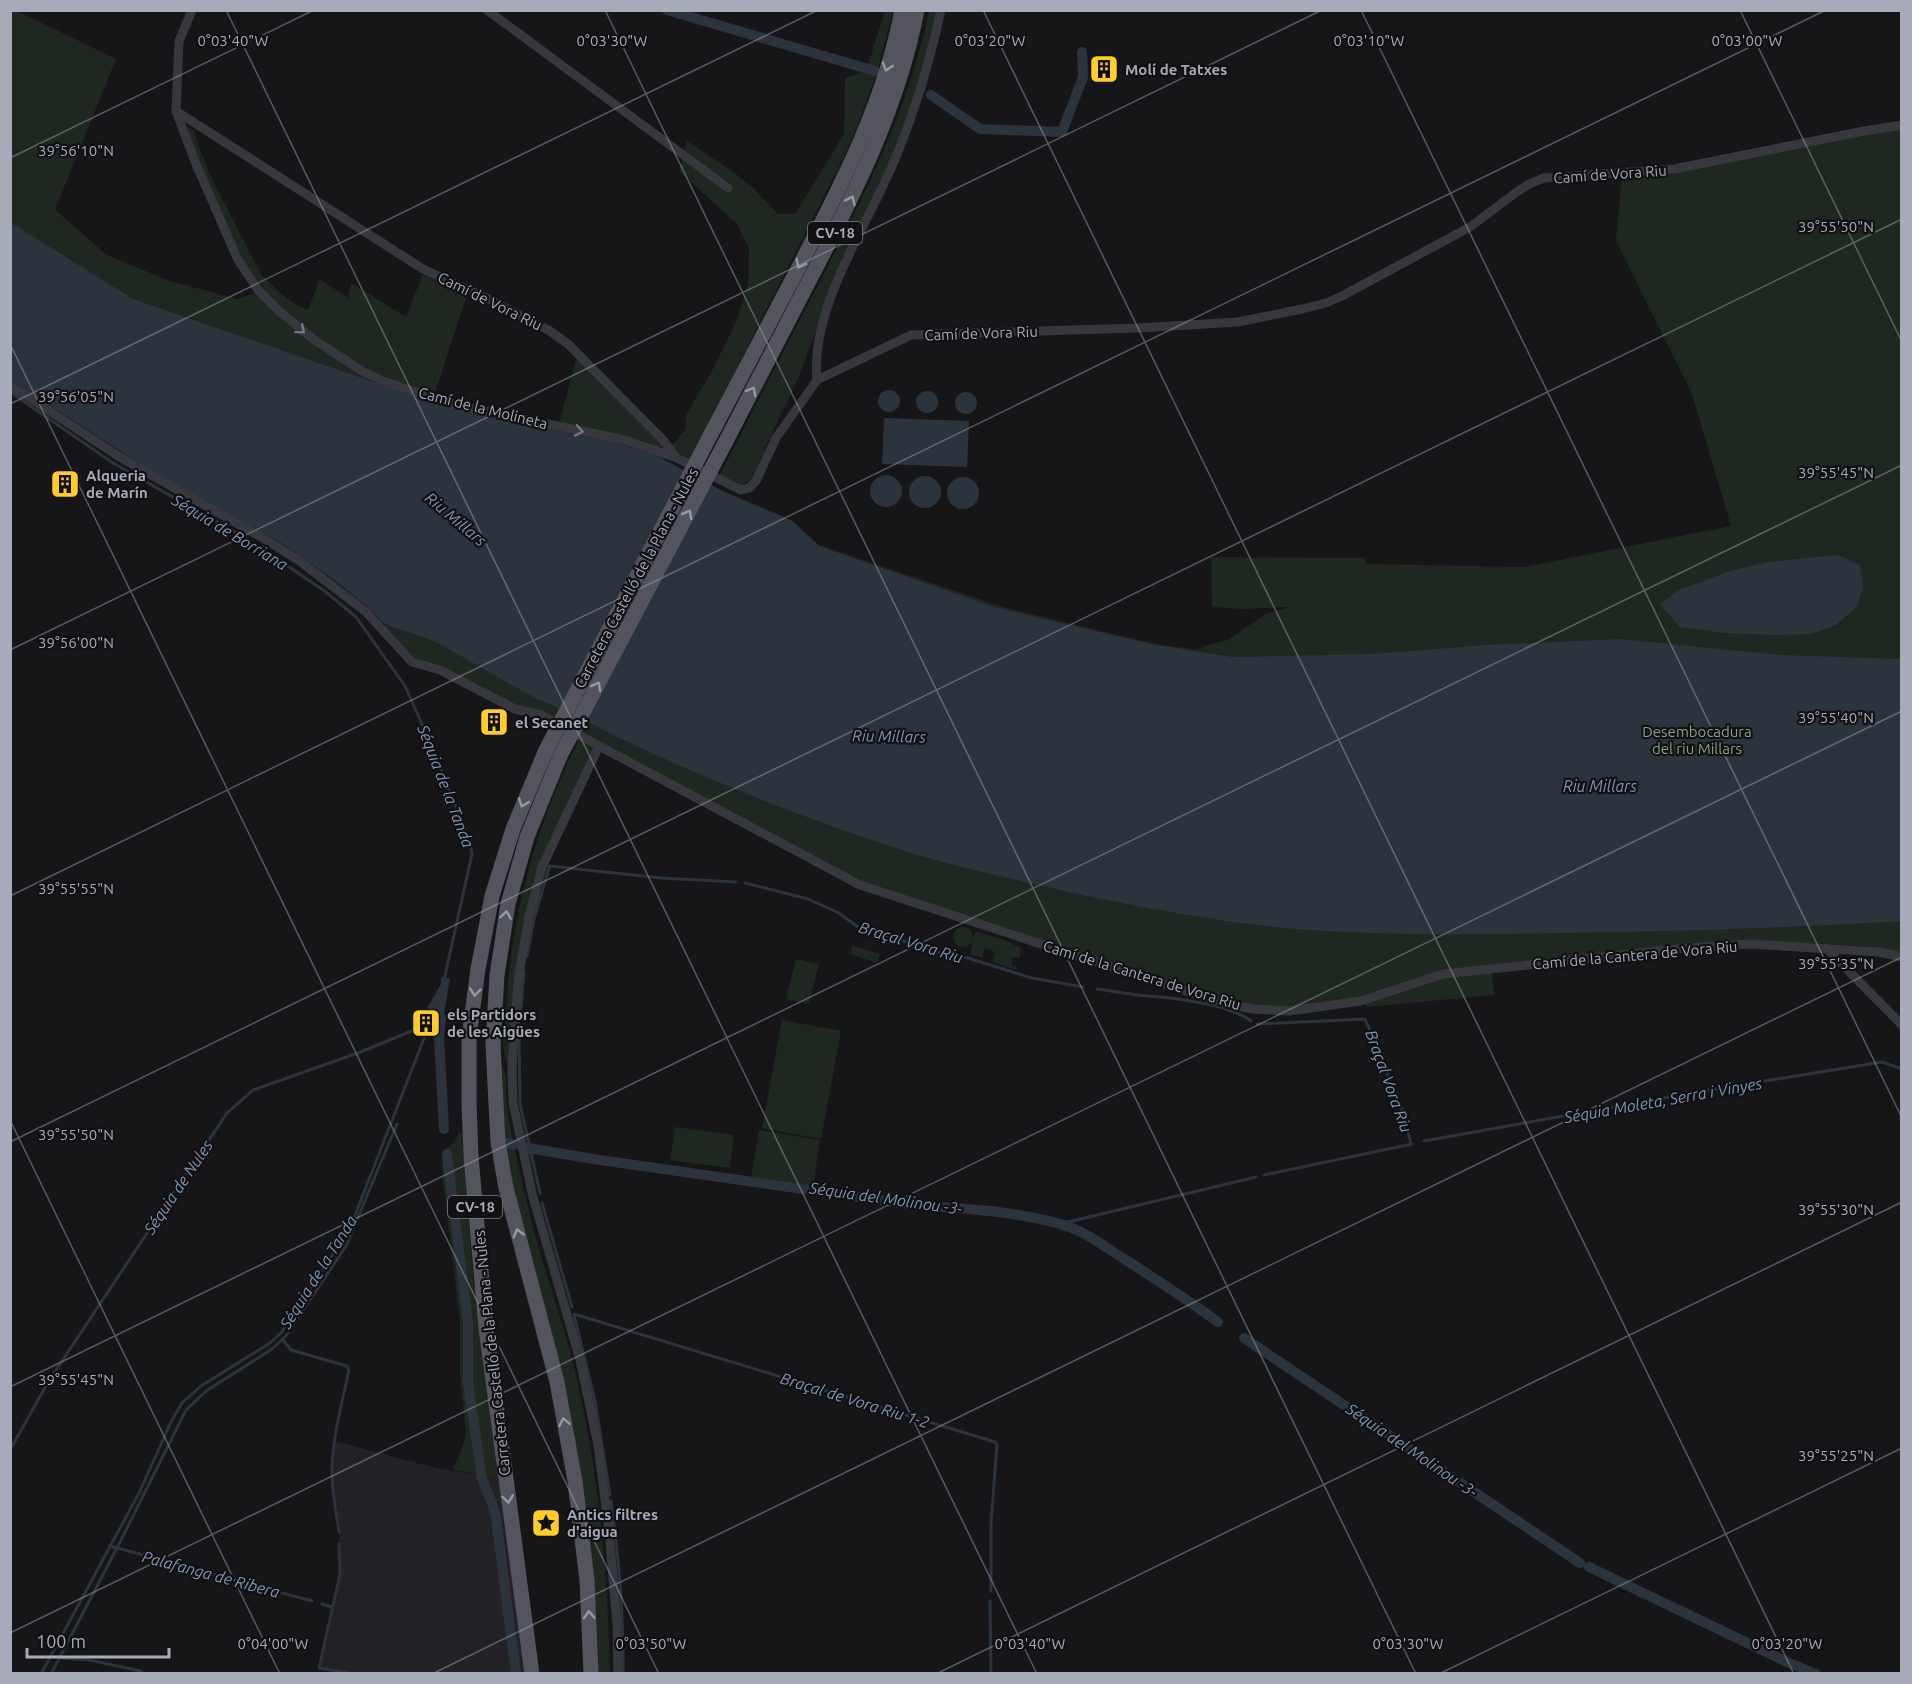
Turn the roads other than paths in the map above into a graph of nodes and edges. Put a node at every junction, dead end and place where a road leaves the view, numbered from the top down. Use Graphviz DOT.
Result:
graph roads {
  1 [pos="192,10"];
  2 [pos="487,10"];
  3 [pos="902,10"];
  4 [pos="917,10"];
  5 [pos="941,10"];
  6 [pos="176,111"];
  7 [pos="1902,125"];
  8 [pos="728,188"];
  9 [pos="817,380"];
  10 [pos="10,385"];
  11 [pos="677,458"];
  12 [pos="599,746"];
  13 [pos="553,753"];
  14 [pos="1826,948"];
  15 [pos="1902,957"];
  16 [pos="1902,1025"];
  17 [pos="532,1674"];
  18 [pos="591,1674"];
  19 [pos="618,1674"];
  1 -- 6 [label="street, Camí de la Molineta"];
  2 -- 8 [label="street"];
  3 -- 13 [label="main road, Carretera Castelló de la Plana - Nules / CV-18, one-way, bridge"];
  13 -- 4 [label="main road, Carretera Castelló de la Plana - Nules / CV-18, one-way, bridge"];
  5 -- 9 [label="street"];
  6 -- 11 [label="street, Camí de Vora Riu"];
  6 -- 11 [label="street, Camí de la Molineta, one-way"];
  7 -- 9 [label="street, Camí de Vora Riu"];
  9 -- 11 [label="street, Camí de Vora Riu"];
  10 -- 12 [label="street, Camí de la Cantera de Vora Riu"];
  12 -- 14 [label="street, Camí de la Cantera de Vora Riu"];
  12 -- 19 [label="street"];
  13 -- 17 [label="main road, Carretera Castelló de la Plana - Nules / CV-18, one-way"];
  18 -- 13 [label="main road, Carretera Castelló de la Plana - Nules / CV-18, one-way"];
  14 -- 15 [label="street, Camí de la Cantera de Vora Riu"];
  14 -- 16 [label="street"];
}
